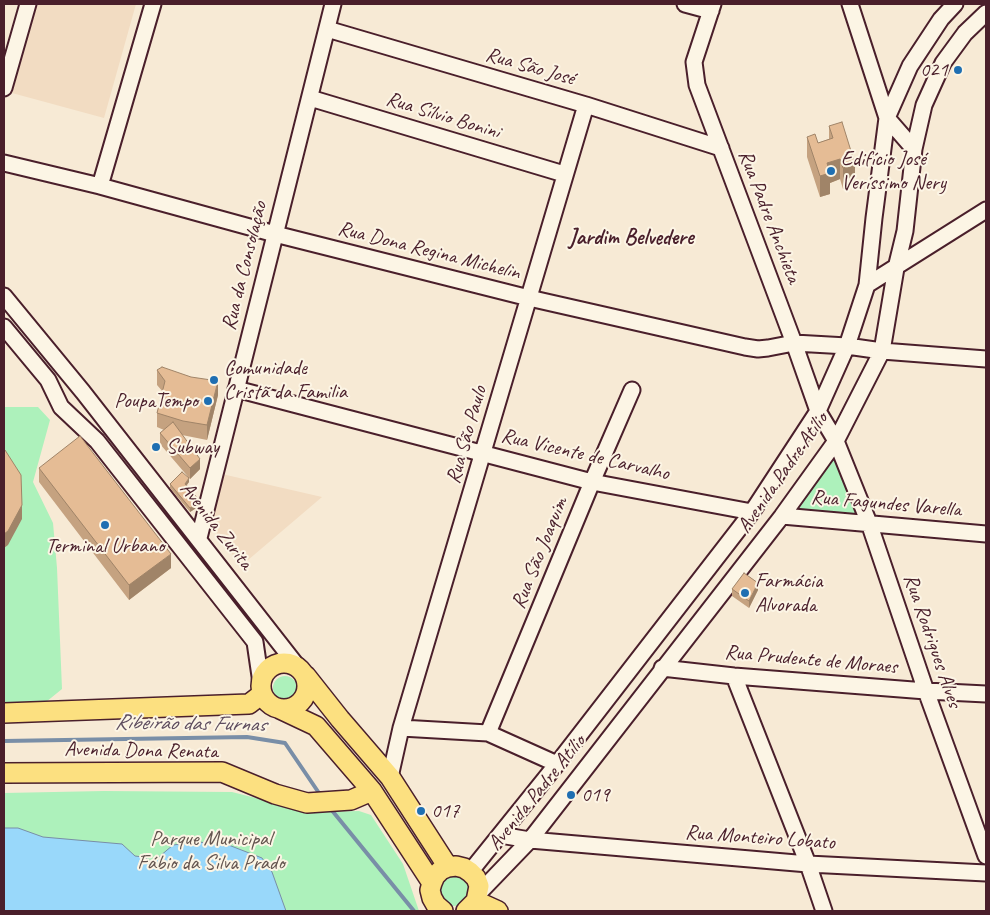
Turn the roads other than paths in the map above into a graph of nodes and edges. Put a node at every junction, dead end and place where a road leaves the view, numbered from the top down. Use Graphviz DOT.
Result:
graph roads {
  1 [pos="28,4"];
  2 [pos="153,4"];
  3 [pos="333,4"];
  4 [pos="685,4"];
  5 [pos="850,4"];
  6 [pos="955,4"];
  7 [pos="712,8"];
  8 [pos="986,13"];
  9 [pos="327,29"];
  10 [pos="4,86"];
  11 [pos="310,98"];
  12 [pos="586,105"];
  13 [pos="887,118"];
  14 [pos="721,148"];
  15 [pos="914,148"];
  16 [pos="4,163"];
  17 [pos="564,174"];
  18 [pos="100,186"];
  19 [pos="986,210"];
  20 [pos="276,234"];
  21 [pos="896,268"];
  22 [pos="867,285"];
  23 [pos="4,296"];
  24 [pos="529,298"];
  25 [pos="4,327"];
  26 [pos="794,343"];
  27 [pos="847,346"];
  28 [pos="882,351"];
  29 [pos="986,360"];
  30 [pos="236,389"];
  31 [pos="632,390"];
  32 [pos="83,392"];
  33 [pos="61,407"];
  34 [pos="818,411"];
  35 [pos="836,440"];
  36 [pos="484,453"];
  37 [pos="592,482"];
  38 [pos="752,512"];
  39 [pos="782,516"];
  40 [pos="869,523"];
  41 [pos="986,534"];
  42 [pos="199,538"];
  43 [pos="662,668"];
  44 [pos="302,672"];
  45 [pos="734,676"];
  46 [pos="926,691"];
  47 [pos="258,694"];
  48 [pos="986,694"];
  49 [pos="280,709"];
  50 [pos="4,713"];
  51 [pos="402,728"];
  52 [pos="488,733"];
  53 [pos="557,764"];
  54 [pos="4,772"];
  55 [pos="390,777"];
  56 [pos="372,791"];
  57 [pos="500,835"];
  58 [pos="530,840"];
  59 [pos="986,856"];
  60 [pos="808,864"];
  61 [pos="448,867"];
  62 [pos="470,872"];
  63 [pos="986,873"];
  64 [pos="432,883"];
  65 [pos="474,902"];
  66 [pos="442,911"];
  67 [pos="498,911"];
  68 [pos="824,911"];
  1 -- 10 [label="street"];
  2 -- 18 [label="street"];
  3 -- 9 [label="street, Rua da Consolação"];
  4 -- 7 [label="street"];
  5 -- 13 [label="street"];
  6 -- 13 [label="street, Avenida Padre Atílio"];
  7 -- 14 [label="street, Rua Padre Anchieta"];
  8 -- 15 [label="street, Avenida Padre Atílio"];
  9 -- 11 [label="street, Rua da Consolação"];
  9 -- 12 [label="street, Rua São José"];
  11 -- 17 [label="street, Rua Sílvio Bonini"];
  11 -- 20 [label="street, Rua da Consolação"];
  12 -- 14 [label="street, Rua São José"];
  12 -- 17 [label="street, Rua São Paulo"];
  13 -- 15 [label="street"];
  13 -- 22 [label="street, Avenida Padre Atílio"];
  14 -- 26 [label="street, Rua Padre Anchieta"];
  15 -- 21 [label="street, Avenida Padre Atílio"];
  16 -- 18 [label="street, Rua Dona Regina Michelin"];
  17 -- 24 [label="street, Rua São Paulo"];
  18 -- 20 [label="street, Rua Dona Regina Michelin"];
  19 -- 21 [label="street"];
  20 -- 24 [label="street, Rua Dona Regina Michelin"];
  20 -- 30 [label="street, Rua da Consolação"];
  21 -- 22 [label="street"];
  21 -- 28 [label="street, Avenida Padre Atílio"];
  22 -- 27 [label="street, Avenida Padre Atílio"];
  23 -- 32 [label="street, Avenida Zurita"];
  24 -- 26 [label="street, Rua Dona Regina Michelin"];
  24 -- 36 [label="street, Rua São Paulo"];
  25 -- 33 [label="street, Avenida Zurita"];
  26 -- 27 [label="street, Rua Dona Regina Michelin"];
  26 -- 34 [label="street, Rua Padre Anchieta"];
  27 -- 28 [label="street, Rua Dona Regina Michelin"];
  27 -- 34 [label="street, Avenida Padre Atílio"];
  28 -- 29 [label="street, Rua Dona Regina Michelin"];
  28 -- 35 [label="street, Avenida Padre Atílio"];
  30 -- 36 [label="street, Rua Vicente de Carvalho"];
  30 -- 42 [label="street, Rua da Consolação"];
  31 -- 37 [label="street, Rua São Joaquim"];
  32 -- 33 [label="street"];
  32 -- 42 [label="street, Avenida Zurita"];
  33 -- 47 [label="street, Avenida Zurita"];
  34 -- 35 [label="street, Rua Padre Anchieta"];
  34 -- 38 [label="street, Avenida Padre Atílio"];
  35 -- 39 [label="street, Avenida Padre Atílio"];
  35 -- 40 [label="street, Rua Rodrigues Alves"];
  36 -- 37 [label="street, Rua Vicente de Carvalho"];
  36 -- 51 [label="street, Rua São Paulo"];
  37 -- 38 [label="street, Rua Vicente de Carvalho"];
  37 -- 52 [label="street, Rua São Joaquim"];
  38 -- 53 [label="street, Avenida Padre Atílio"];
  39 -- 40 [label="street, Rua Fagundes Varella"];
  39 -- 43 [label="street, Avenida Padre Atílio"];
  40 -- 41 [label="street, Rua Fagundes Varella"];
  40 -- 46 [label="street, Rua Rodrigues Alves"];
  42 -- 44 [label="street, Avenida Zurita"];
  43 -- 45 [label="street, Rua Prudente de Moraes"];
  43 -- 58 [label="street, Avenida Padre Atílio"];
  44 -- 47 [label="main road"];
  44 -- 49 [label="main road"];
  44 -- 55 [label="main road"];
  45 -- 46 [label="street, Rua Prudente de Moraes"];
  45 -- 60 [label="street"];
  46 -- 48 [label="street, Rua Prudente de Moraes"];
  46 -- 59 [label="street, Rua Rodrigues Alves"];
  47 -- 49 [label="main road"];
  47 -- 50 [label="main road, Avenida Dona Renata"];
  49 -- 56 [label="main road"];
  51 -- 52 [label="street"];
  51 -- 55 [label="street, Rua São Paulo"];
  52 -- 53 [label="street"];
  53 -- 57 [label="street, Avenida Padre Atílio"];
  54 -- 56 [label="main road, Avenida Dona Renata"];
  55 -- 61 [label="main road"];
  56 -- 64 [label="main road"];
  57 -- 58 [label="street, Rua Monteiro Lobato"];
  57 -- 62 [label="street, Avenida Padre Atílio"];
  58 -- 60 [label="street, Rua Monteiro Lobato"];
  58 -- 65 [label="street, Avenida Padre Atílio"];
  60 -- 63 [label="street, Rua Monteiro Lobato"];
  60 -- 68 [label="street"];
  61 -- 62 [label="main road"];
  61 -- 64 [label="main road"];
  62 -- 65 [label="main road"];
  64 -- 66 [label="main road"];
  65 -- 67 [label="main road"];
}
